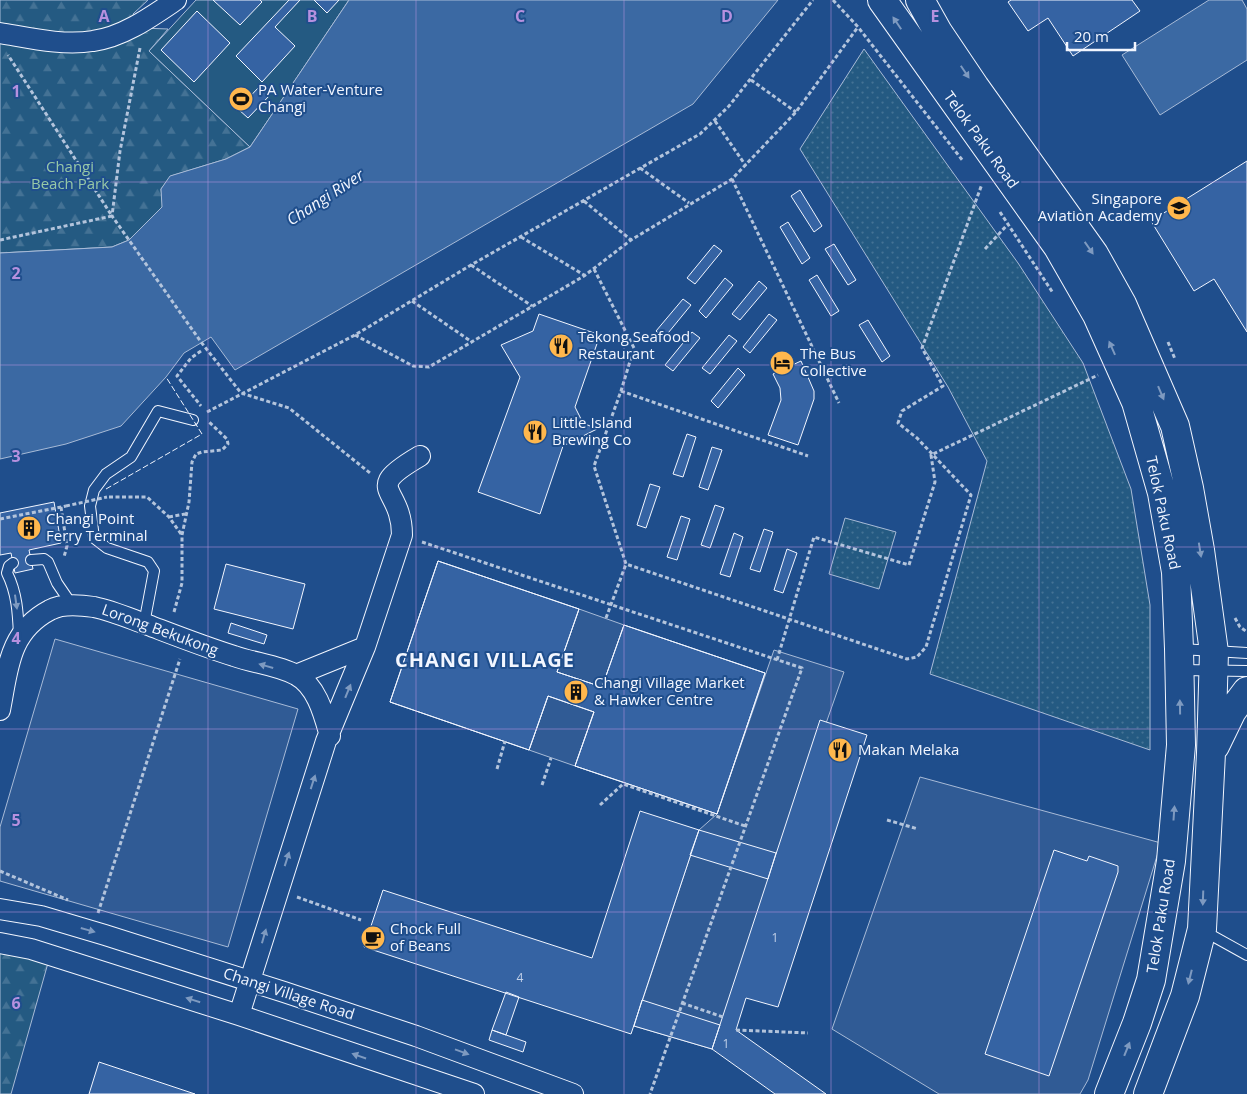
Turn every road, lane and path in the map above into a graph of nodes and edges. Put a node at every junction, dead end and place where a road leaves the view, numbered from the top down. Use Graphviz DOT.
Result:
graph roads {
  1 [pos="176,0"];
  2 [pos="813,0"];
  3 [pos="833,0"];
  4 [pos="882,0"];
  5 [pos="920,0"];
  6 [pos="144,20"];
  7 [pos="858,27"];
  8 [pos="3,42"];
  9 [pos="750,80"];
  10 [pos="796,112"];
  11 [pos="716,121"];
  12 [pos="964,162"];
  13 [pos="746,166"];
  14 [pos="640,168"];
  15 [pos="976,177"];
  16 [pos="732,179"];
  17 [pos="982,184"];
  18 [pos="987,192"];
  19 [pos="584,201"];
  20 [pos="690,203"];
  21 [pos="997,208"];
  22 [pos="112,216"];
  23 [pos="1008,224"];
  24 [pos="521,236"];
  25 [pos="0,240"];
  26 [pos="631,240"];
  27 [pos="985,249"];
  28 [pos="471,265"];
  29 [pos="594,269"];
  30 [pos="584,276"];
  31 [pos="1054,295"];
  32 [pos="412,301"];
  33 [pos="532,306"];
  34 [pos="355,335"];
  35 [pos="472,342"];
  36 [pos="201,351"];
  37 [pos="1100,373"];
  38 [pos="1096,376"];
  39 [pos="1104,382"];
  40 [pos="621,391"];
  41 [pos="241,393"];
  42 [pos="839,403"];
  43 [pos="206,412"];
  44 [pos="198,417"];
  45 [pos="206,419"];
  46 [pos="931,455"];
  47 [pos="420,456"];
  48 [pos="808,456"];
  49 [pos="386,486"];
  50 [pos="61,507"];
  51 [pos="185,514"];
  52 [pos="169,517"];
  53 [pos="0,519"];
  54 [pos="182,535"];
  55 [pos="402,535"];
  56 [pos="31,560"];
  57 [pos="13,563"];
  58 [pos="626,564"];
  59 [pos="52,574"];
  60 [pos="611,604"];
  61 [pos="72,605"];
  62 [pos="173,615"];
  63 [pos="789,617"];
  64 [pos="606,618"];
  65 [pos="144,624"];
  66 [pos="19,636"];
  67 [pos="185,639"];
  68 [pos="365,647"];
  69 [pos="1247,653"];
  70 [pos="1179,659"];
  71 [pos="777,660"];
  72 [pos="1213,662"];
  73 [pos="1247,671"];
  74 [pos="296,675"];
  75 [pos="1247,691"];
  76 [pos="0,710"];
  77 [pos="330,736"];
  78 [pos="505,741"];
  79 [pos="1211,753"];
  80 [pos="551,758"];
  81 [pos="497,769"];
  82 [pos="542,785"];
  83 [pos="600,806"];
  84 [pos="887,820"];
  85 [pos="745,826"];
  86 [pos="918,829"];
  87 [pos="0,871"];
  88 [pos="277,890"];
  89 [pos="72,902"];
  90 [pos="0,909"];
  91 [pos="89,909"];
  92 [pos="361,920"];
  93 [pos="1202,929"];
  94 [pos="0,943"];
  95 [pos="1247,955"];
  96 [pos="251,981"];
  97 [pos="682,1003"];
  98 [pos="240,1015"];
  99 [pos="723,1017"];
  100 [pos="736,1030"];
  101 [pos="808,1033"];
  102 [pos="474,1094"];
  103 [pos="573,1094"];
  104 [pos="650,1094"];
  105 [pos="1109,1094"];
  106 [pos="1148,1094"];
  1 -- 6 [label="street"];
  2 -- 9 [label="path"];
  3 -- 7 [label="path"];
  70 -- 4 [label="main road, Telok Paku Road, one-way"];
  5 -- 72 [label="main road, Telok Paku Road, one-way"];
  6 -- 8 [label="street"];
  6 -- 22 [label="path"];
  7 -- 10 [label="path"];
  7 -- 12 [label="path"];
  8 -- 22 [label="path"];
  9 -- 10 [label="path"];
  9 -- 11 [label="path"];
  10 -- 13 [label="path"];
  11 -- 13 [label="path"];
  11 -- 14 [label="path"];
  13 -- 16 [label="path"];
  14 -- 19 [label="path"];
  14 -- 20 [label="path"];
  15 -- 17 [label="path"];
  16 -- 20 [label="path"];
  16 -- 42 [label="path"];
  17 -- 18 [label="path"];
  17 -- 46 [label="path"];
  19 -- 24 [label="path"];
  19 -- 26 [label="path"];
  20 -- 26 [label="path"];
  21 -- 23 [label="path"];
  22 -- 25 [label="path"];
  22 -- 41 [label="path"];
  23 -- 27 [label="path"];
  23 -- 31 [label="path"];
  24 -- 28 [label="path"];
  24 -- 30 [label="path"];
  26 -- 29 [label="path"];
  28 -- 32 [label="path"];
  28 -- 33 [label="path"];
  29 -- 30 [label="path"];
  29 -- 40 [label="path"];
  30 -- 33 [label="path"];
  32 -- 34 [label="path"];
  32 -- 35 [label="path"];
  33 -- 35 [label="path"];
  34 -- 35 [label="path"];
  34 -- 41 [label="path"];
  36 -- 43 [label="path"];
  37 -- 39 [label="path"];
  38 -- 46 [label="path"];
  40 -- 48 [label="path"];
  40 -- 58 [label="path"];
  41 -- 43 [label="path"];
  41 -- 49 [label="path"];
  43 -- 44 [label="path"];
  44 -- 65 [label="lane"];
  45 -- 51 [label="path"];
  46 -- 63 [label="path"];
  46 -- 63 [label="path"];
  47 -- 49 [label="street"];
  49 -- 55 [label="street"];
  50 -- 52 [label="path, bridge"];
  50 -- 53 [label="path"];
  50 -- 59 [label="path"];
  51 -- 52 [label="path"];
  51 -- 54 [label="path"];
  52 -- 54 [label="path"];
  54 -- 62 [label="path"];
  55 -- 60 [label="path"];
  55 -- 68 [label="street"];
  56 -- 59 [label="lane"];
  57 -- 66 [label="lane, one-way"];
  58 -- 60 [label="path"];
  58 -- 63 [label="path"];
  59 -- 61 [label="lane"];
  60 -- 64 [label="path"];
  60 -- 71 [label="path"];
  61 -- 65 [label="street, Lorong Bekukong"];
  61 -- 66 [label="street, Lorong Bekukong"];
  63 -- 71 [label="path"];
  65 -- 67 [label="street, Lorong Bekukong"];
  66 -- 76 [label="street"];
  74 -- 67 [label="street, Lorong Bekukong, one-way"];
  67 -- 91 [label="path"];
  68 -- 74 [label="street"];
  77 -- 68 [label="street, one-way"];
  69 -- 72 [label="lane"];
  70 -- 72 [label="lane"];
  70 -- 72 [label="lane"];
  105 -- 70 [label="main road, Telok Paku Road, one-way"];
  71 -- 85 [label="path"];
  72 -- 73 [label="lane"];
  72 -- 79 [label="main road, Telok Paku Road"];
  74 -- 77 [label="street, Lorong Bekukong"];
  75 -- 79 [label="main road"];
  88 -- 77 [label="street, one-way"];
  78 -- 81 [label="path"];
  79 -- 93 [label="main road, Telok Paku Road, one-way"];
  80 -- 82 [label="path"];
  83 -- 85 [label="path"];
  84 -- 86 [label="path"];
  85 -- 97 [label="path"];
  87 -- 89 [label="path"];
  88 -- 92 [label="path"];
  96 -- 88 [label="street, one-way"];
  90 -- 96 [label="street, Changi Village Road, one-way"];
  93 -- 95 [label="lane"];
  93 -- 106 [label="main road, Telok Paku Road, one-way"];
  98 -- 94 [label="street, one-way"];
  96 -- 98 [label="street"];
  96 -- 103 [label="street, Changi Village Road, one-way"];
  97 -- 99 [label="path"];
  97 -- 104 [label="path"];
  102 -- 98 [label="street, one-way"];
  100 -- 101 [label="path"];
}
